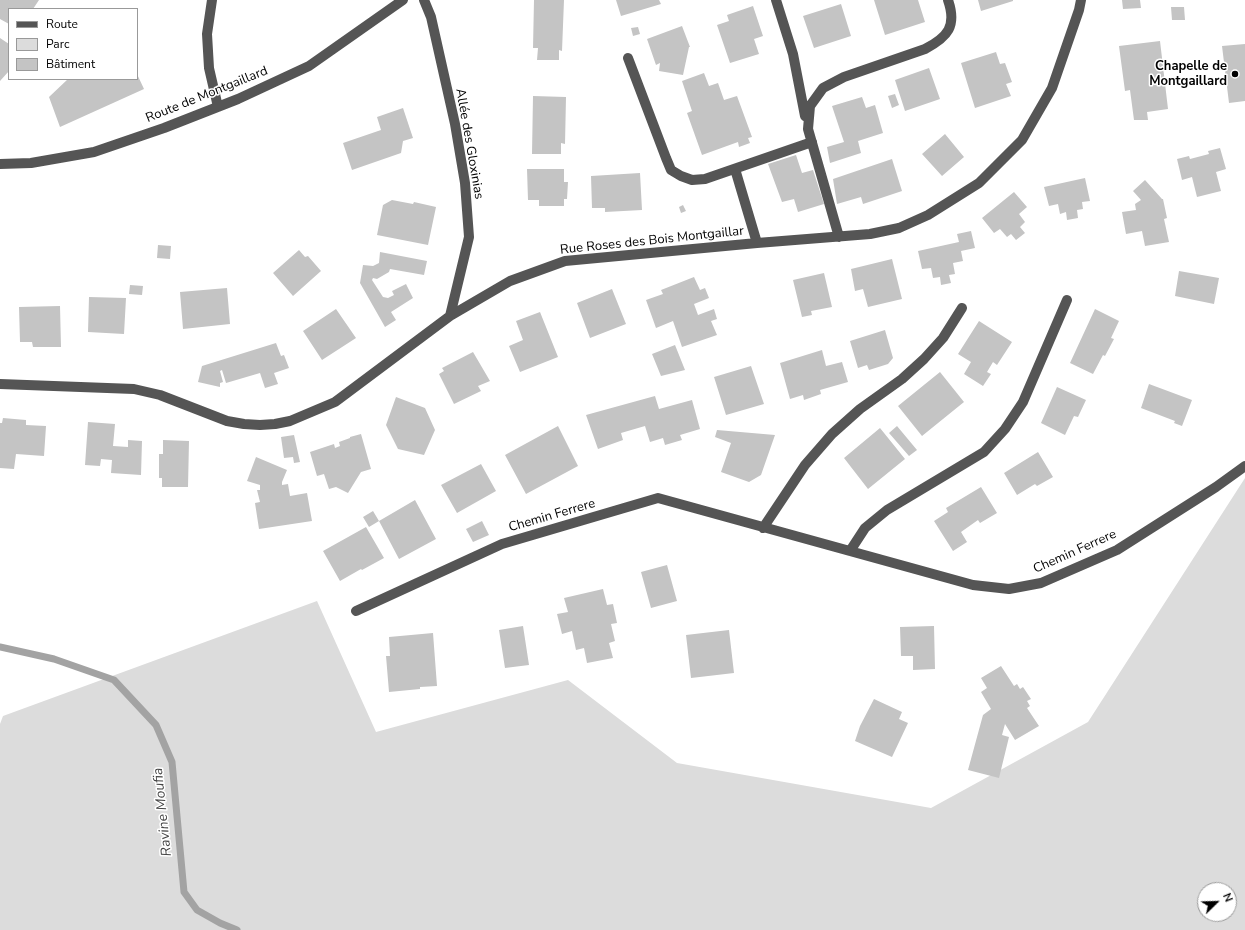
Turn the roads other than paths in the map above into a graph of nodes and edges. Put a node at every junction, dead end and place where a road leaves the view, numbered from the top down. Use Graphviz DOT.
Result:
graph roads {
  1 [pos="212,0"];
  2 [pos="403,0"];
  3 [pos="424,0"];
  4 [pos="776,0"];
  5 [pos="948,0"];
  6 [pos="1081,0"];
  7 [pos="628,58"];
  8 [pos="218,107"];
  9 [pos="808,129"];
  10 [pos="812,142"];
  11 [pos="0,164"];
  12 [pos="735,169"];
  13 [pos="839,237"];
  14 [pos="757,243"];
  15 [pos="1067,300"];
  16 [pos="962,308"];
  17 [pos="450,316"];
  18 [pos="0,384"];
  19 [pos="1245,466"];
  20 [pos="763,528"];
  21 [pos="850,551"];
  22 [pos="356,611"];
  1 -- 8 [label="street"];
  2 -- 8 [label="street, Route de Montgaillard"];
  3 -- 17 [label="street, Allée des Gloxinias"];
  4 -- 9 [label="street"];
  5 -- 9 [label="street"];
  6 -- 13 [label="street, Rue Roses des Bois Montgaillar"];
  7 -- 12 [label="street"];
  8 -- 11 [label="street, Route de Montgaillard"];
  9 -- 10 [label="street"];
  10 -- 12 [label="street"];
  10 -- 13 [label="street"];
  12 -- 14 [label="street, Rue Roses des Bois Montgaillar"];
  13 -- 14 [label="street, Rue Roses des Bois Montgaillar"];
  14 -- 17 [label="street, Rue Roses des Bois Montgaillar"];
  15 -- 21 [label="street"];
  16 -- 20 [label="street"];
  17 -- 18 [label="street, Rue Roses des Bois Montgaillar"];
  19 -- 21 [label="street, Chemin Ferrere"];
  20 -- 21 [label="street, Chemin Ferrere"];
  20 -- 22 [label="street, Chemin Ferrere"];
}
